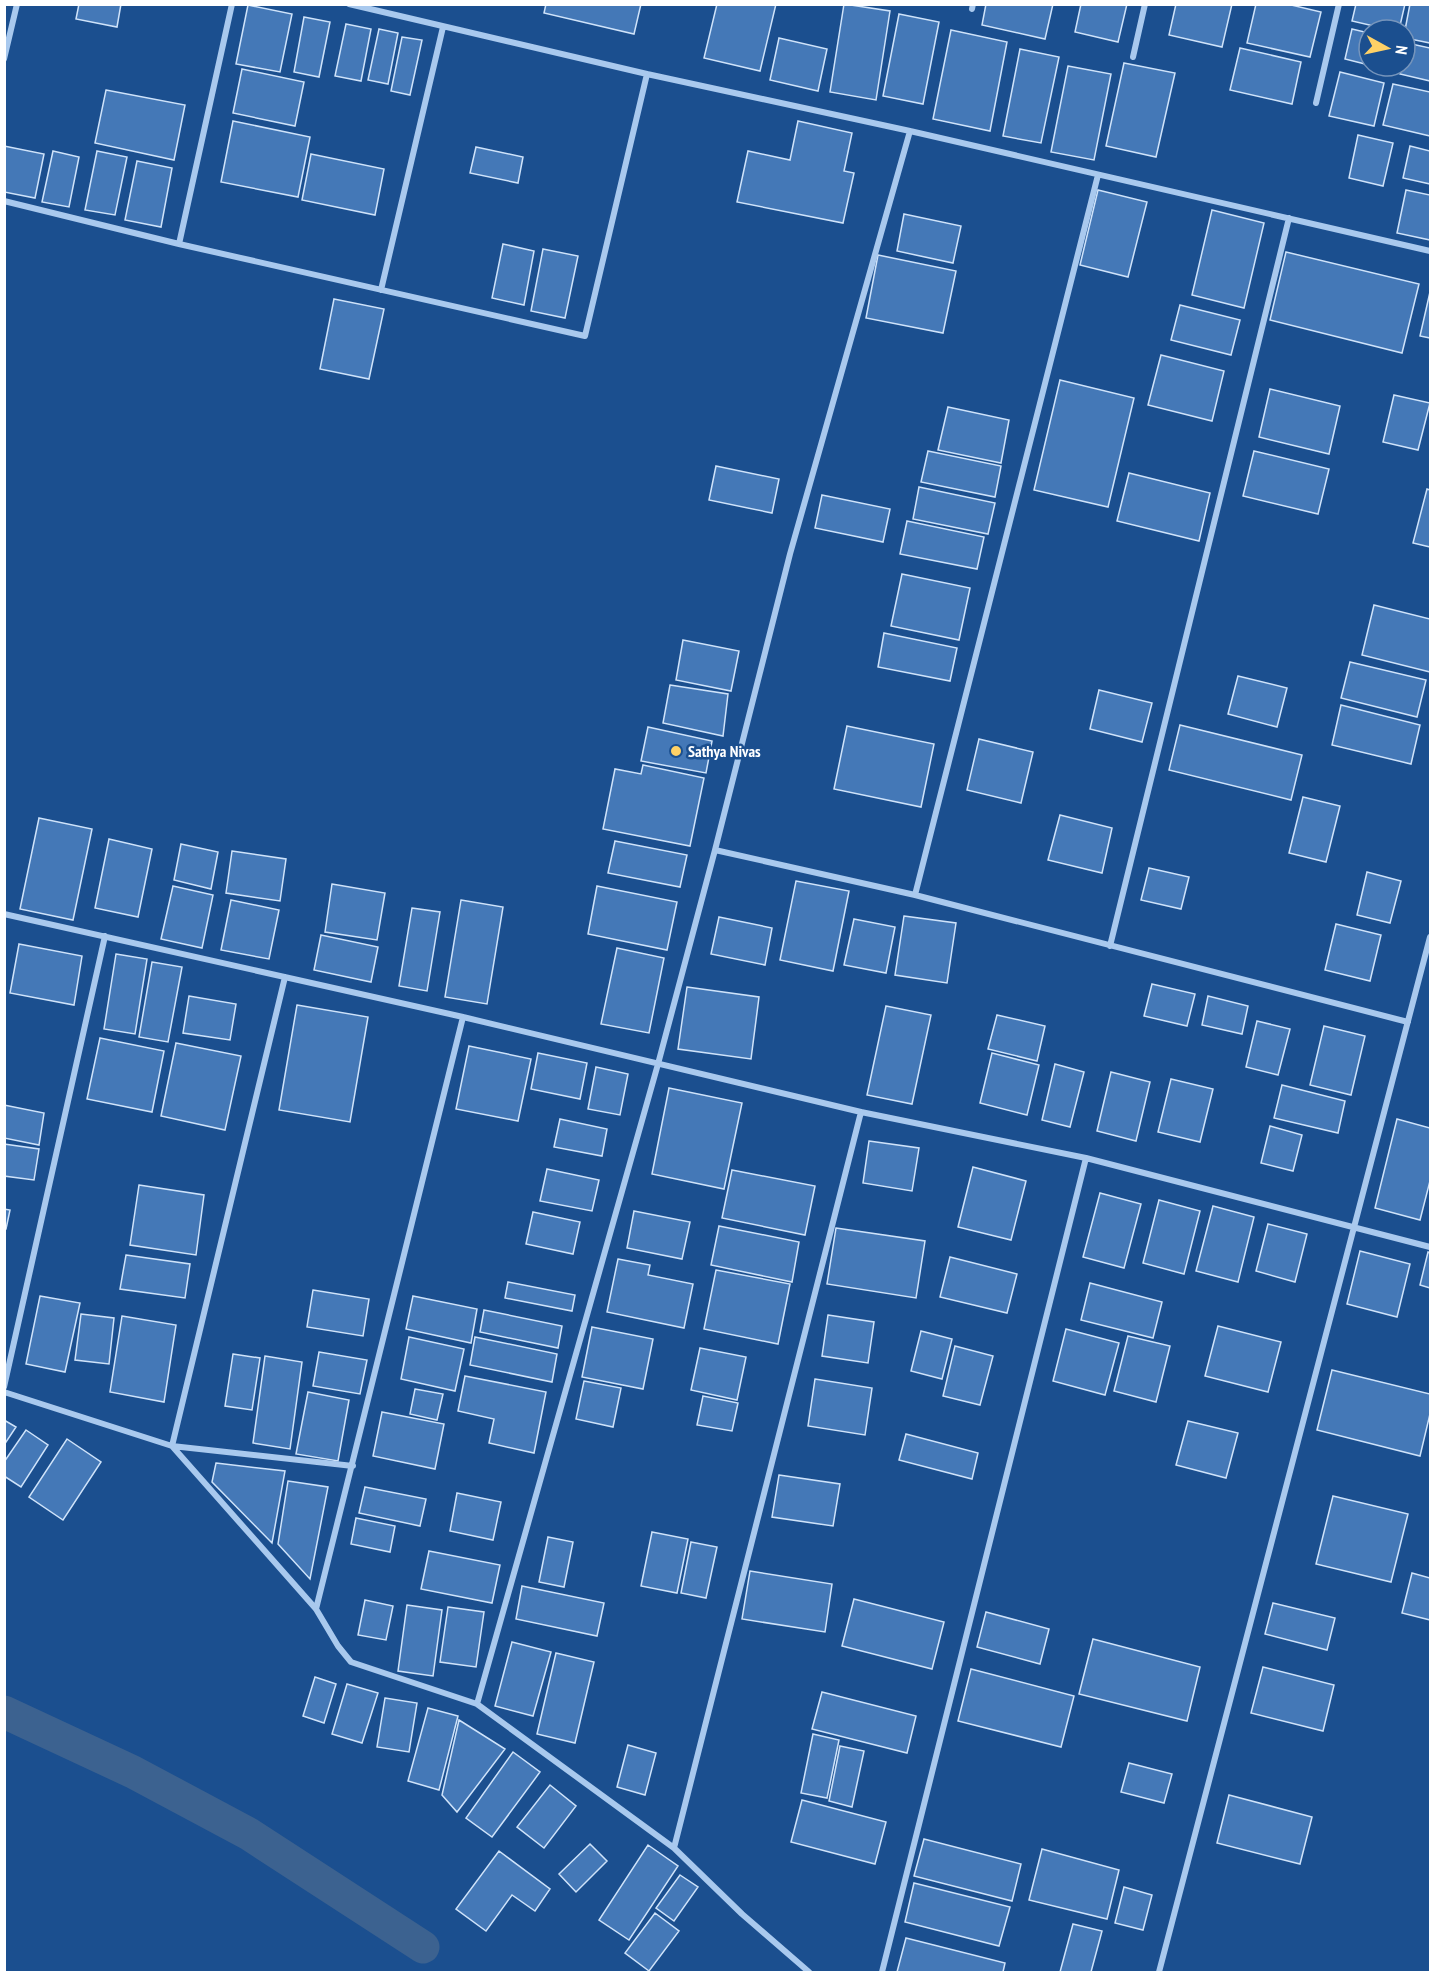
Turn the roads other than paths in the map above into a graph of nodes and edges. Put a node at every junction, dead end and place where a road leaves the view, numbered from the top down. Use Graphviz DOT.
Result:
graph roads {
  1 [pos="17,4"];
  2 [pos="232,4"];
  3 [pos="349,4"];
  4 [pos="1145,4"];
  5 [pos="1339,4"];
  6 [pos="443,27"];
  7 [pos="1133,57"];
  8 [pos="4,59"];
  9 [pos="647,74"];
  10 [pos="1316,103"];
  11 [pos="910,131"];
  12 [pos="1098,175"];
  13 [pos="4,201"];
  14 [pos="1289,219"];
  15 [pos="179,244"];
  16 [pos="1431,251"];
  17 [pos="381,290"];
  18 [pos="715,850"];
  19 [pos="915,895"];
  20 [pos="4,914"];
  21 [pos="105,936"];
  22 [pos="1431,937"];
  23 [pos="1110,946"];
  24 [pos="285,977"];
  25 [pos="463,1017"];
  26 [pos="1408,1022"];
  27 [pos="658,1064"];
  28 [pos="861,1112"];
  29 [pos="1086,1158"];
  30 [pos="1354,1228"];
  31 [pos="1431,1247"];
  32 [pos="4,1387"];
  33 [pos="4,1392"];
  34 [pos="172,1446"];
  35 [pos="353,1466"];
  36 [pos="316,1610"];
  37 [pos="477,1704"];
  38 [pos="674,1848"];
  39 [pos="809,1972"];
  40 [pos="882,1972"];
  41 [pos="1159,1972"];
  1 -- 8 [label="street"];
  2 -- 15 [label="street"];
  3 -- 6 [label="street"];
  4 -- 7 [label="street"];
  5 -- 10 [label="street"];
  6 -- 9 [label="street"];
  6 -- 17 [label="street"];
  9 -- 11 [label="street"];
  9 -- 17 [label="street"];
  11 -- 12 [label="street"];
  11 -- 18 [label="street"];
  12 -- 14 [label="street"];
  12 -- 19 [label="street"];
  13 -- 15 [label="street"];
  14 -- 16 [label="street"];
  14 -- 23 [label="street"];
  15 -- 17 [label="street"];
  18 -- 19 [label="street"];
  18 -- 27 [label="street"];
  19 -- 23 [label="street"];
  20 -- 21 [label="street"];
  21 -- 24 [label="street"];
  21 -- 32 [label="street"];
  22 -- 26 [label="street"];
  23 -- 26 [label="street"];
  24 -- 25 [label="street"];
  24 -- 34 [label="street"];
  25 -- 27 [label="street"];
  25 -- 35 [label="street"];
  26 -- 30 [label="street"];
  27 -- 28 [label="street"];
  27 -- 37 [label="street"];
  28 -- 29 [label="street"];
  28 -- 38 [label="street"];
  29 -- 30 [label="street"];
  29 -- 40 [label="street"];
  30 -- 31 [label="street"];
  30 -- 41 [label="street"];
  33 -- 34 [label="street"];
  34 -- 35 [label="street"];
  34 -- 36 [label="street"];
  35 -- 36 [label="street"];
  36 -- 37 [label="street"];
  37 -- 38 [label="street"];
  38 -- 39 [label="street"];
}
